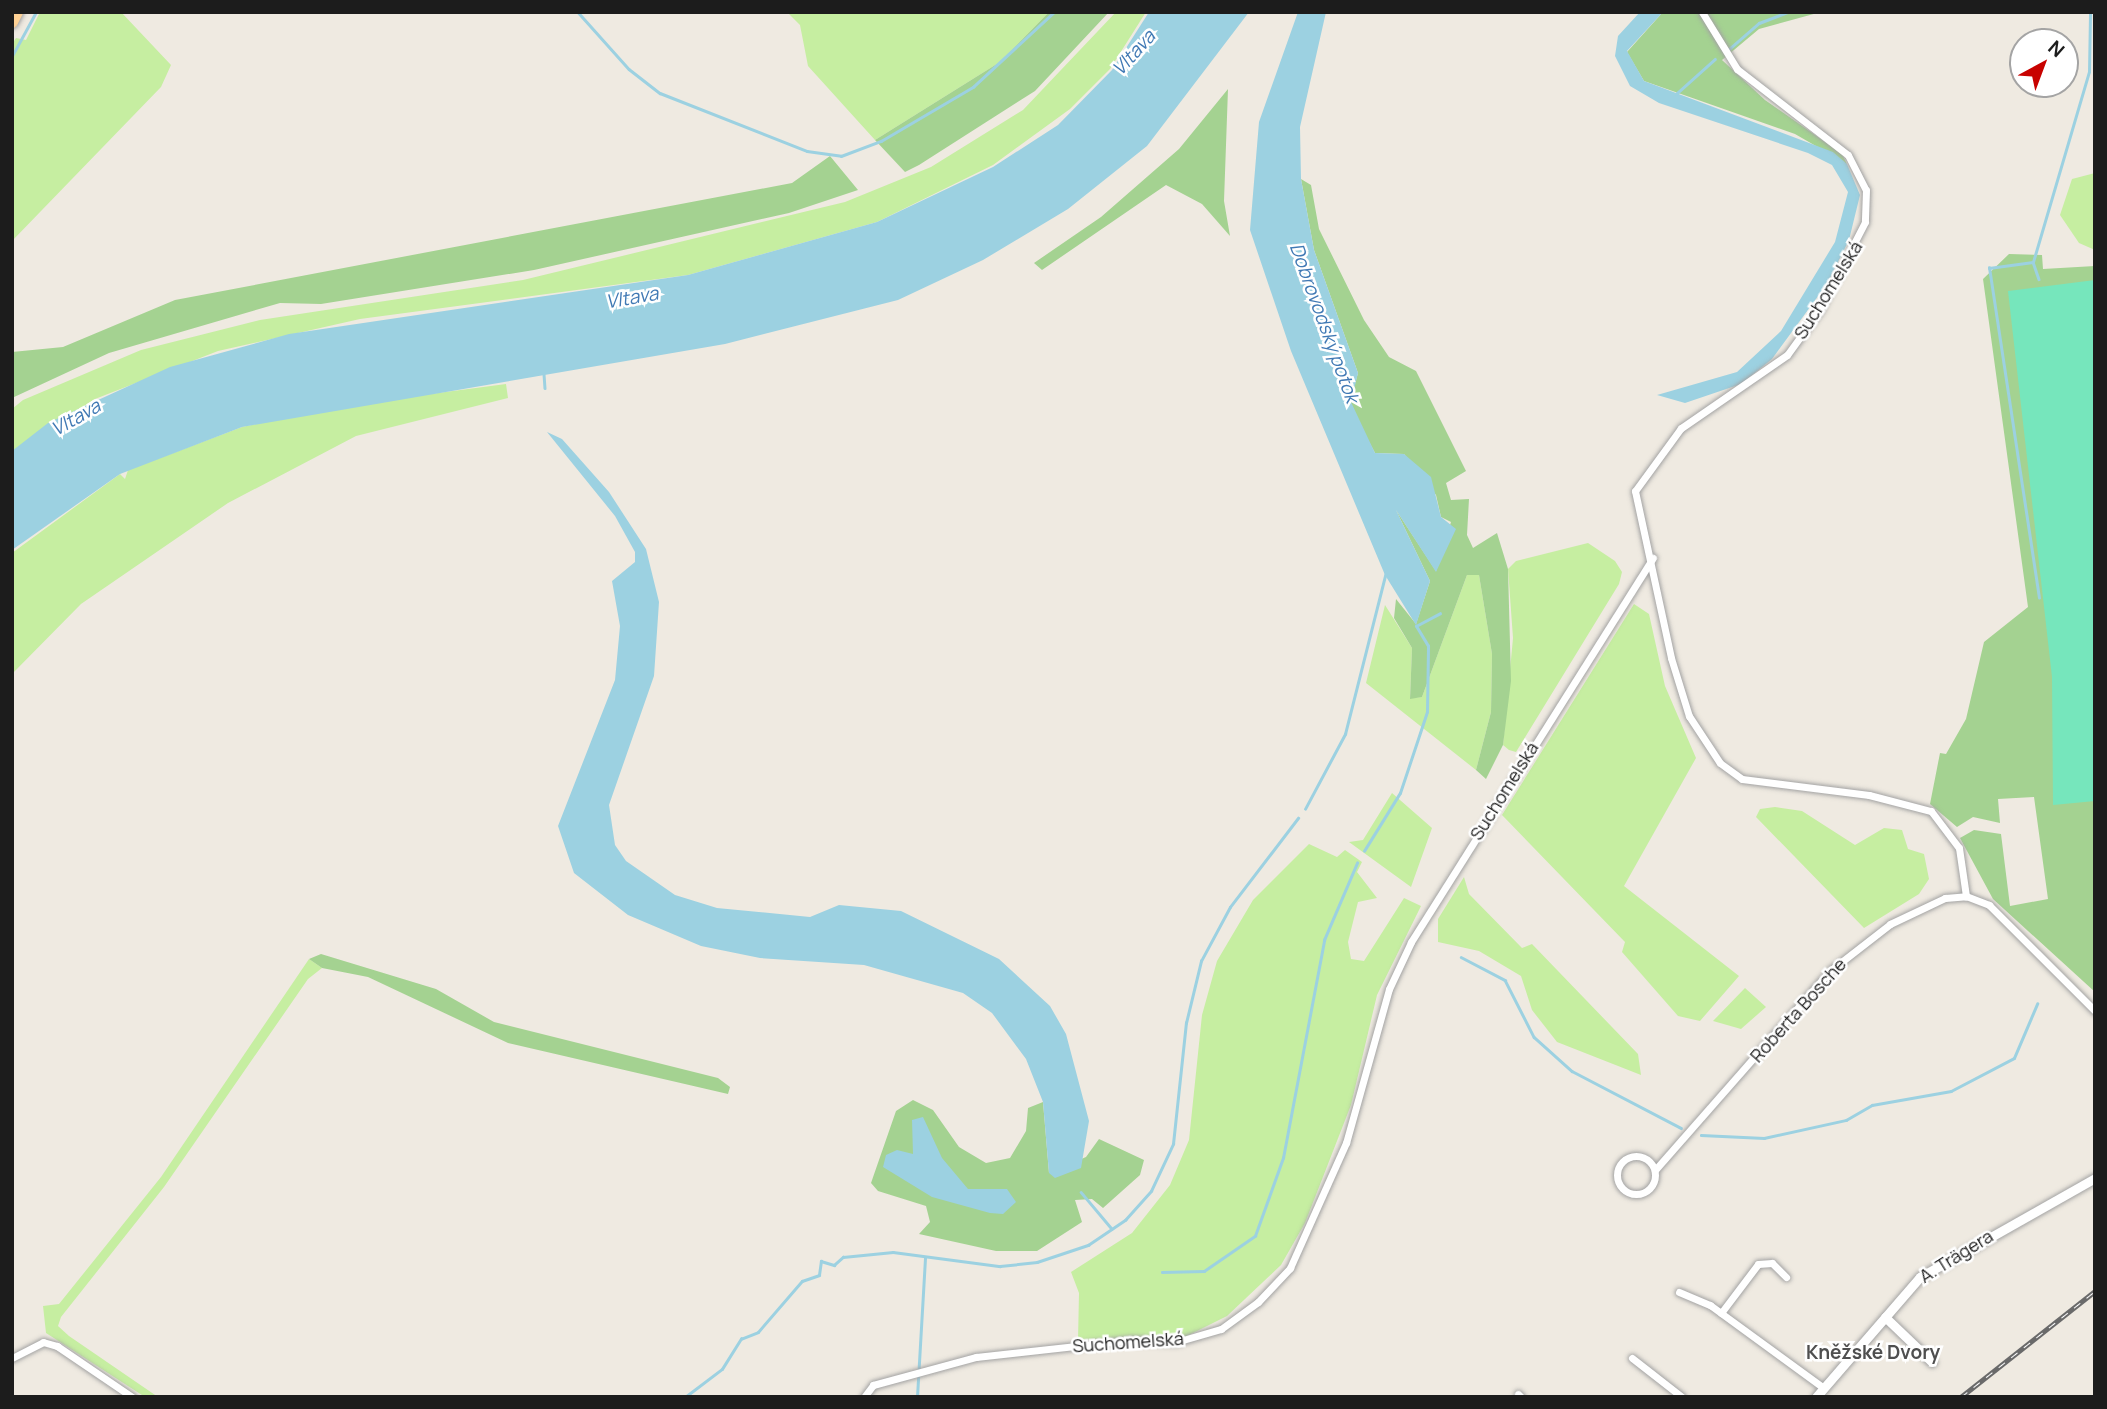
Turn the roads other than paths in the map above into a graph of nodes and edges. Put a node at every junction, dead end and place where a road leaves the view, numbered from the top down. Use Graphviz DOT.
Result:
graph roads {
  1 [pos="17,12"];
  2 [pos="1702,12"];
  3 [pos="12,22"];
  4 [pos="1653,558"];
  5 [pos="1966,895"];
  6 [pos="2095,1011"];
  7 [pos="1654,1170"];
  8 [pos="2095,1178"];
  9 [pos="1786,1277"];
  10 [pos="1679,1292"];
  11 [pos="1721,1313"];
  12 [pos="1885,1317"];
  13 [pos="12,1358"];
  14 [pos="1632,1358"];
  15 [pos="1932,1362"];
  16 [pos="1824,1388"];
  17 [pos="132,1397"];
  18 [pos="864,1397"];
  19 [pos="1682,1397"];
  20 [pos="1816,1397"];
  1 -- 3 [label="main road"];
  2 -- 4 [label="street, Suchomelská"];
  4 -- 5 [label="street"];
  4 -- 18 [label="street, Suchomelská"];
  5 -- 6 [label="street"];
  5 -- 7 [label="street, Roberta Bosche"];
  7 -- 7 [label="street, Roberta Bosche"];
  8 -- 12 [label="street, A. Trägera"];
  9 -- 11 [label="street"];
  10 -- 11 [label="street"];
  11 -- 16 [label="street"];
  12 -- 15 [label="street"];
  12 -- 16 [label="street, A. Trägera"];
  13 -- 17 [label="street"];
  14 -- 19 [label="street"];
  16 -- 20 [label="street, A. Trägera"];
}
